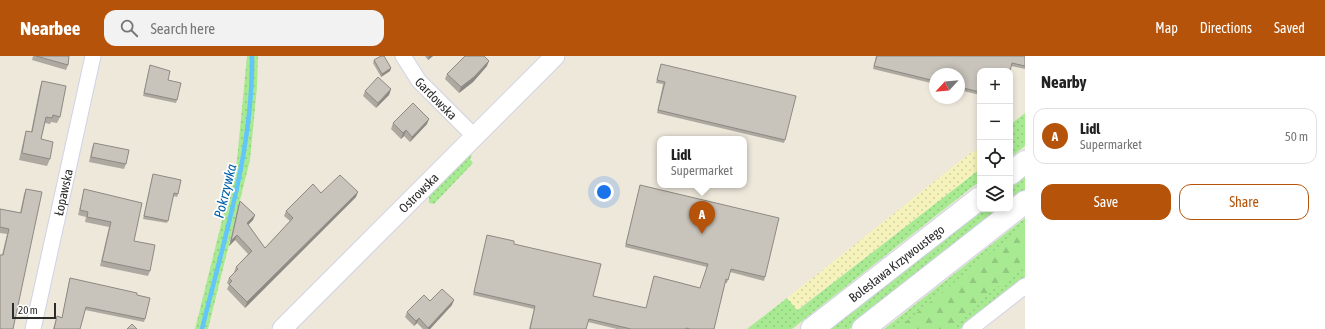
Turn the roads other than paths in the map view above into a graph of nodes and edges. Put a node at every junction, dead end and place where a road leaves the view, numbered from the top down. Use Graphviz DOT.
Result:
graph roads {
  1 [pos="93,56"];
  2 [pos="403,56"];
  3 [pos="555,56"];
  4 [pos="474,136"];
  5 [pos="1025,162"];
  6 [pos="1013,172"];
  7 [pos="977,200"];
  8 [pos="1025,202"];
  9 [pos="1025,286"];
  10 [pos="33,329"];
  11 [pos="282,329"];
  12 [pos="812,329"];
  13 [pos="863,329"];
  14 [pos="970,329"];
  1 -- 10 [label="street, Łopawska"];
  2 -- 4 [label="street, Gardowska"];
  3 -- 4 [label="street, Ostrowska"];
  4 -- 11 [label="street, Ostrowska"];
  5 -- 6 [label="main road"];
  7 -- 12 [label="main road, Bolesława Krzywoustego"];
  8 -- 13 [label="main road"];
  9 -- 14 [label="street"];
}
